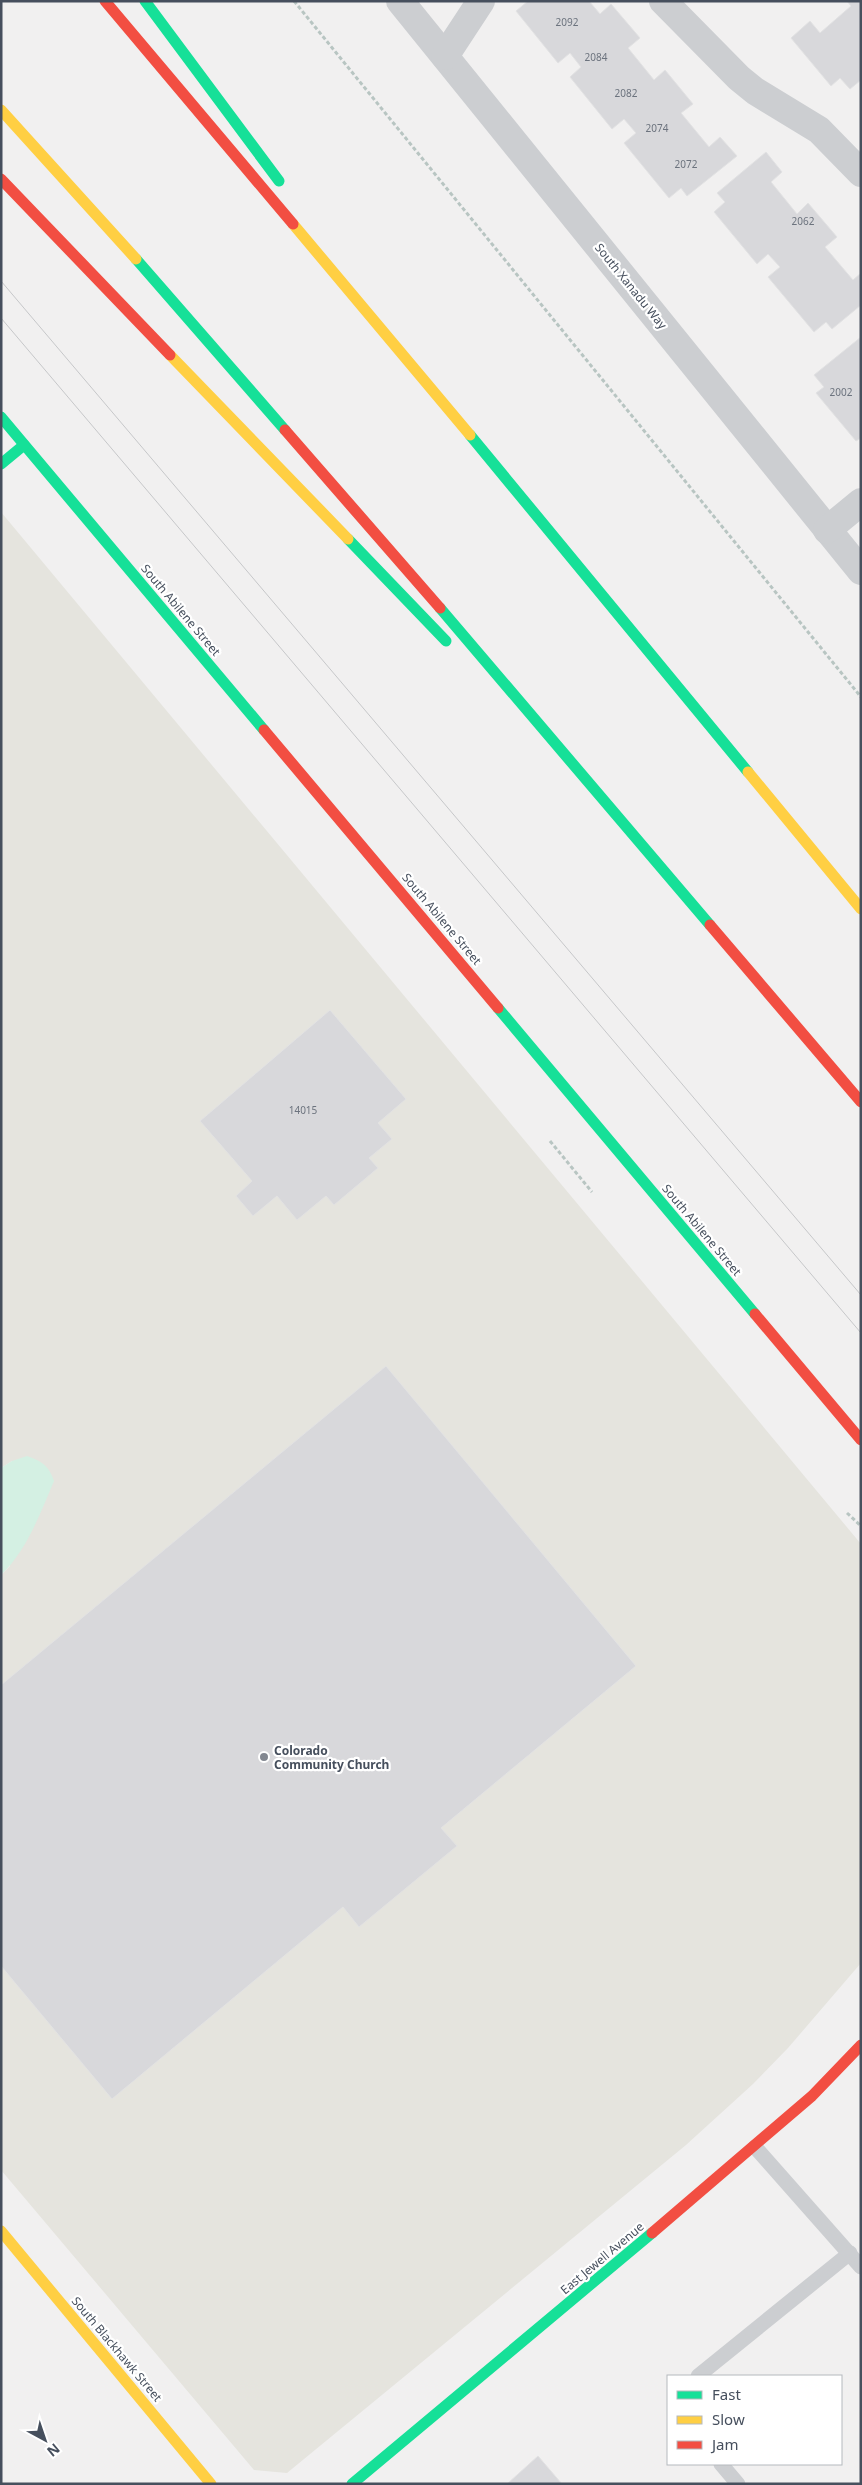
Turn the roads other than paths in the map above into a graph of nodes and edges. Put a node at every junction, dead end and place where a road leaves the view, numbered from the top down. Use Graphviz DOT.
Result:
graph roads {
  1 [pos="105,1"];
  2 [pos="145,1"];
  3 [pos="400,1"];
  4 [pos="481,1"];
  5 [pos="663,1"];
  6 [pos="445,56"];
  7 [pos="1,110"];
  8 [pos="857,161"];
  9 [pos="1,179"];
  10 [pos="286,191"];
  11 [pos="328,247"];
  12 [pos="445,405"];
  13 [pos="1,417"];
  14 [pos="24,445"];
  15 [pos="1,464"];
  16 [pos="861,502"];
  17 [pos="827,530"];
  18 [pos="861,571"];
  19 [pos="454,650"];
  20 [pos="503,700"];
  21 [pos="647,850"];
  22 [pos="861,909"];
  23 [pos="861,1102"];
  24 [pos="861,1440"];
  25 [pos="861,2045"];
  26 [pos="755,2148"];
  27 [pos="1,2231"];
  28 [pos="850,2253"];
  29 [pos="861,2267"];
  30 [pos="699,2375"];
  31 [pos="722,2465"];
  32 [pos="211,2484"];
  33 [pos="352,2484"];
  34 [pos="738,2484"];
  1 -- 12 [label="main road"];
  2 -- 10 [label="main road"];
  3 -- 6 [label="street, South Xanadu Way"];
  4 -- 6 [label="street"];
  5 -- 8 [label="street"];
  6 -- 17 [label="street, South Xanadu Way"];
  7 -- 21 [label="main road"];
  9 -- 19 [label="main road"];
  11 -- 12 [label="main road"];
  12 -- 22 [label="main road"];
  13 -- 14 [label="main road, South Abilene Street"];
  14 -- 15 [label="main road"];
  14 -- 24 [label="main road, South Abilene Street"];
  16 -- 17 [label="street"];
  17 -- 18 [label="street, South Xanadu Way"];
  20 -- 21 [label="main road"];
  21 -- 23 [label="main road"];
  25 -- 26 [label="main road, East Jewell Avenue"];
  26 -- 28 [label="lane"];
  26 -- 33 [label="main road, East Jewell Avenue"];
  27 -- 32 [label="main road, South Blackhawk Street"];
  28 -- 29 [label="lane"];
  28 -- 30 [label="lane"];
  31 -- 34 [label="lane"];
}
